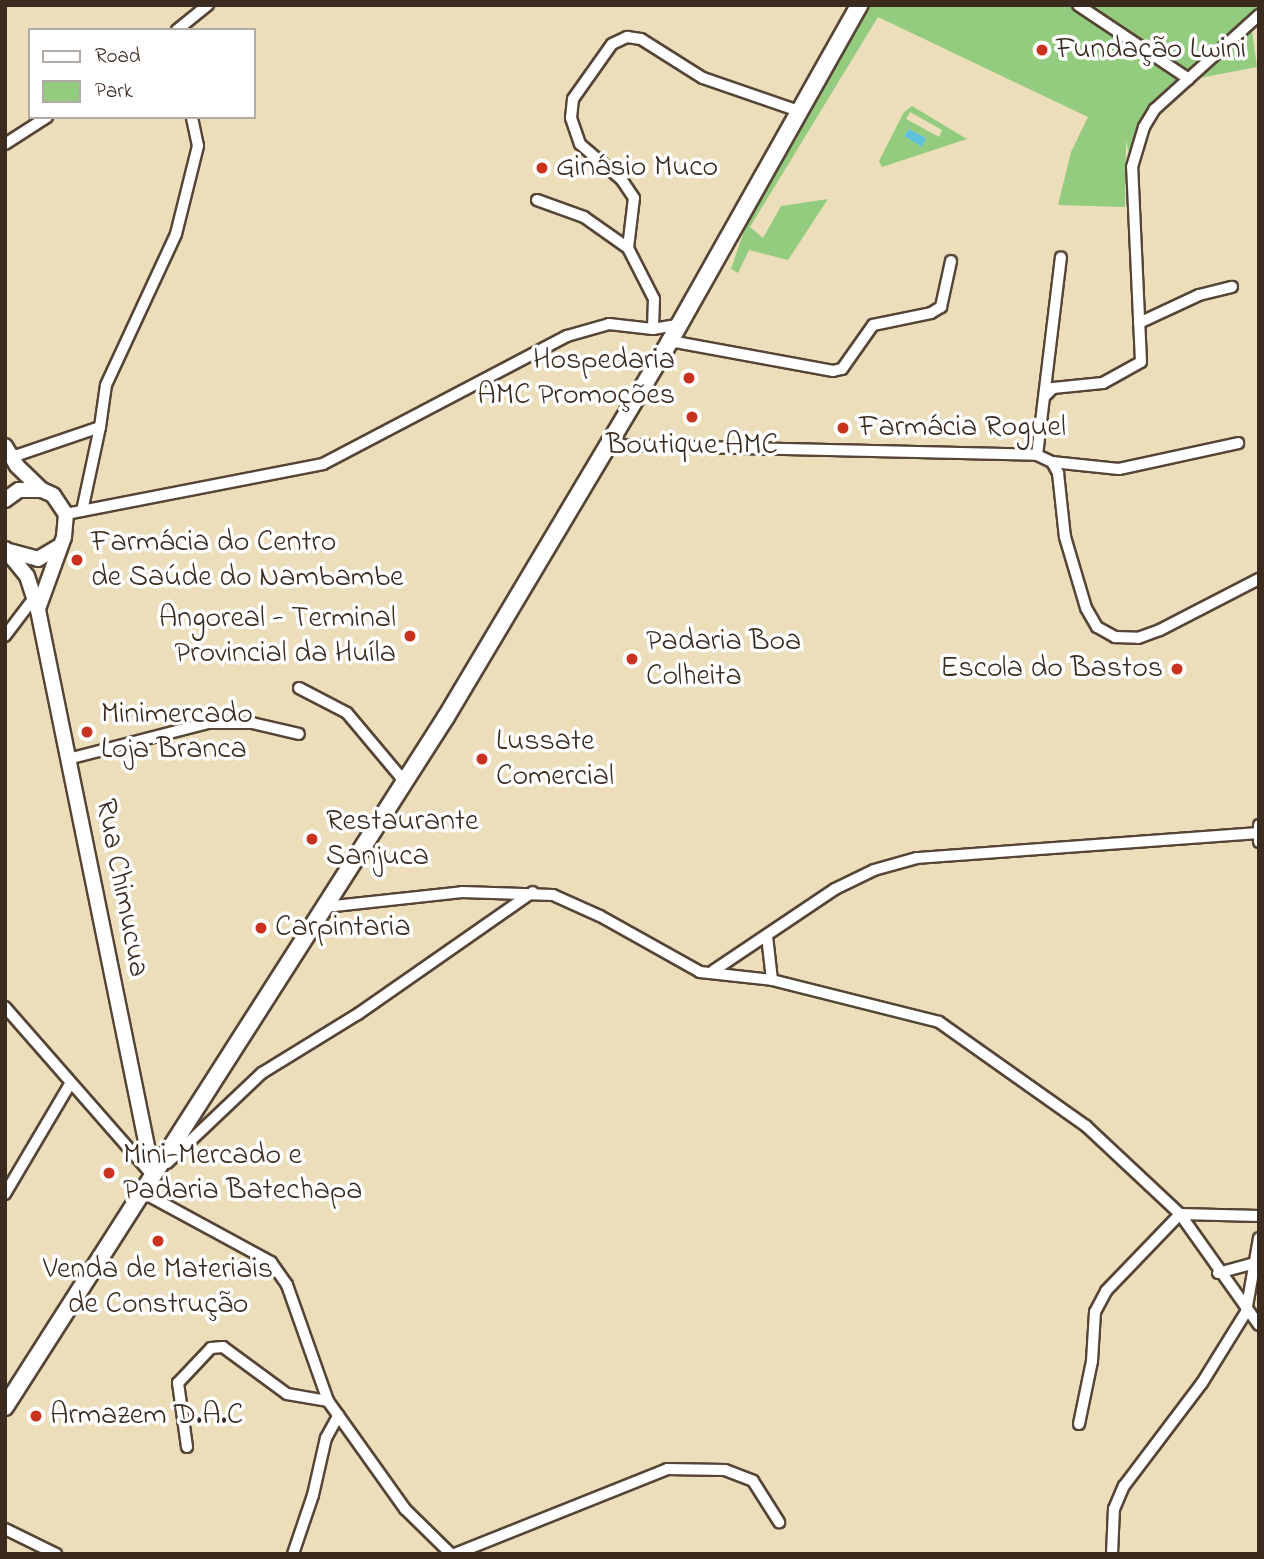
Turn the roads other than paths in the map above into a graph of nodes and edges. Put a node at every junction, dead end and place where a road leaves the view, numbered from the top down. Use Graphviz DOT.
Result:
graph roads {
  1 [pos="208,5"];
  2 [pos="859,5"];
  3 [pos="1078,5"];
  4 [pos="1259,15"];
  5 [pos="179,28"];
  6 [pos="1189,79"];
  7 [pos="799,111"];
  8 [pos="44,119"];
  9 [pos="192,119"];
  10 [pos="5,144"];
  11 [pos="537,200"];
  12 [pos="628,248"];
  13 [pos="1061,257"];
  14 [pos="951,261"];
  15 [pos="1231,287"];
  16 [pos="1139,323"];
  17 [pos="680,324"];
  18 [pos="653,328"];
  19 [pos="670,341"];
  20 [pos="1045,396"];
  21 [pos="100,427"];
  22 [pos="1238,443"];
  23 [pos="610,444"];
  24 [pos="8,452"];
  25 [pos="1037,454"];
  26 [pos="1052,462"];
  27 [pos="42,490"];
  28 [pos="5,500"];
  29 [pos="82,511"];
  30 [pos="66,514"];
  31 [pos="58,547"];
  32 [pos="5,549"];
  33 [pos="1259,579"];
  34 [pos="36,604"];
  35 [pos="5,635"];
  36 [pos="299,688"];
  37 [pos="299,734"];
  38 [pos="68,759"];
  39 [pos="405,782"];
  40 [pos="1258,833"];
  41 [pos="534,892"];
  42 [pos="325,908"];
  43 [pos="767,936"];
  44 [pos="713,971"];
  45 [pos="772,980"];
  46 [pos="5,1007"];
  47 [pos="70,1084"];
  48 [pos="153,1176"];
  49 [pos="142,1192"];
  50 [pos="5,1194"];
  51 [pos="1180,1214"];
  52 [pos="1259,1216"];
  53 [pos="1259,1238"];
  54 [pos="1251,1264"];
  55 [pos="1218,1273"];
  56 [pos="1246,1312"];
  57 [pos="1259,1325"];
  58 [pos="328,1401"];
  59 [pos="5,1407"];
  60 [pos="339,1415"];
  61 [pos="1079,1424"];
  62 [pos="187,1447"];
  63 [pos="779,1522"];
  64 [pos="5,1529"];
  65 [pos="56,1554"];
  66 [pos="293,1554"];
  67 [pos="453,1554"];
  68 [pos="1112,1554"];
  1 -- 5 [label="street"];
  2 -- 7 [label="main road"];
  3 -- 6 [label="street"];
  4 -- 6 [label="street"];
  6 -- 16 [label="street"];
  7 -- 12 [label="street"];
  7 -- 17 [label="main road"];
  8 -- 10 [label="street"];
  9 -- 21 [label="street"];
  11 -- 12 [label="street"];
  12 -- 18 [label="street"];
  13 -- 20 [label="street"];
  14 -- 19 [label="street"];
  15 -- 16 [label="street"];
  16 -- 20 [label="street"];
  17 -- 18 [label="street"];
  17 -- 19 [label="main road"];
  18 -- 29 [label="street"];
  19 -- 23 [label="main road"];
  20 -- 25 [label="street"];
  21 -- 24 [label="street"];
  21 -- 29 [label="street"];
  22 -- 26 [label="street"];
  23 -- 25 [label="street"];
  23 -- 39 [label="main road"];
  24 -- 27 [label="street"];
  25 -- 26 [label="street"];
  26 -- 33 [label="street"];
  27 -- 28 [label="street"];
  27 -- 30 [label="street"];
  29 -- 30 [label="street"];
  30 -- 31 [label="street, Rua Chimucua"];
  31 -- 32 [label="street, Rua Chimucua"];
  31 -- 34 [label="street, Rua Chimucua"];
  32 -- 34 [label="street, Rua Chimucua"];
  34 -- 35 [label="street"];
  34 -- 38 [label="street, Rua Chimucua"];
  36 -- 39 [label="street"];
  37 -- 38 [label="street"];
  38 -- 48 [label="street, Rua Chimucua"];
  39 -- 42 [label="main road"];
  40 -- 43 [label="street"];
  41 -- 42 [label="street"];
  41 -- 44 [label="street"];
  41 -- 48 [label="street"];
  42 -- 48 [label="main road"];
  43 -- 44 [label="street"];
  43 -- 45 [label="street"];
  44 -- 45 [label="street"];
  45 -- 51 [label="street"];
  46 -- 47 [label="street"];
  47 -- 48 [label="street"];
  47 -- 50 [label="street"];
  48 -- 49 [label="main road"];
  49 -- 58 [label="street"];
  49 -- 59 [label="main road"];
  51 -- 52 [label="street"];
  51 -- 55 [label="street"];
  51 -- 61 [label="street"];
  53 -- 54 [label="street"];
  54 -- 55 [label="street"];
  54 -- 56 [label="street"];
  55 -- 56 [label="street"];
  56 -- 57 [label="street"];
  56 -- 68 [label="street"];
  58 -- 60 [label="street"];
  58 -- 62 [label="street"];
  60 -- 66 [label="street"];
  60 -- 67 [label="street"];
  63 -- 67 [label="street"];
  64 -- 65 [label="street"];
}
